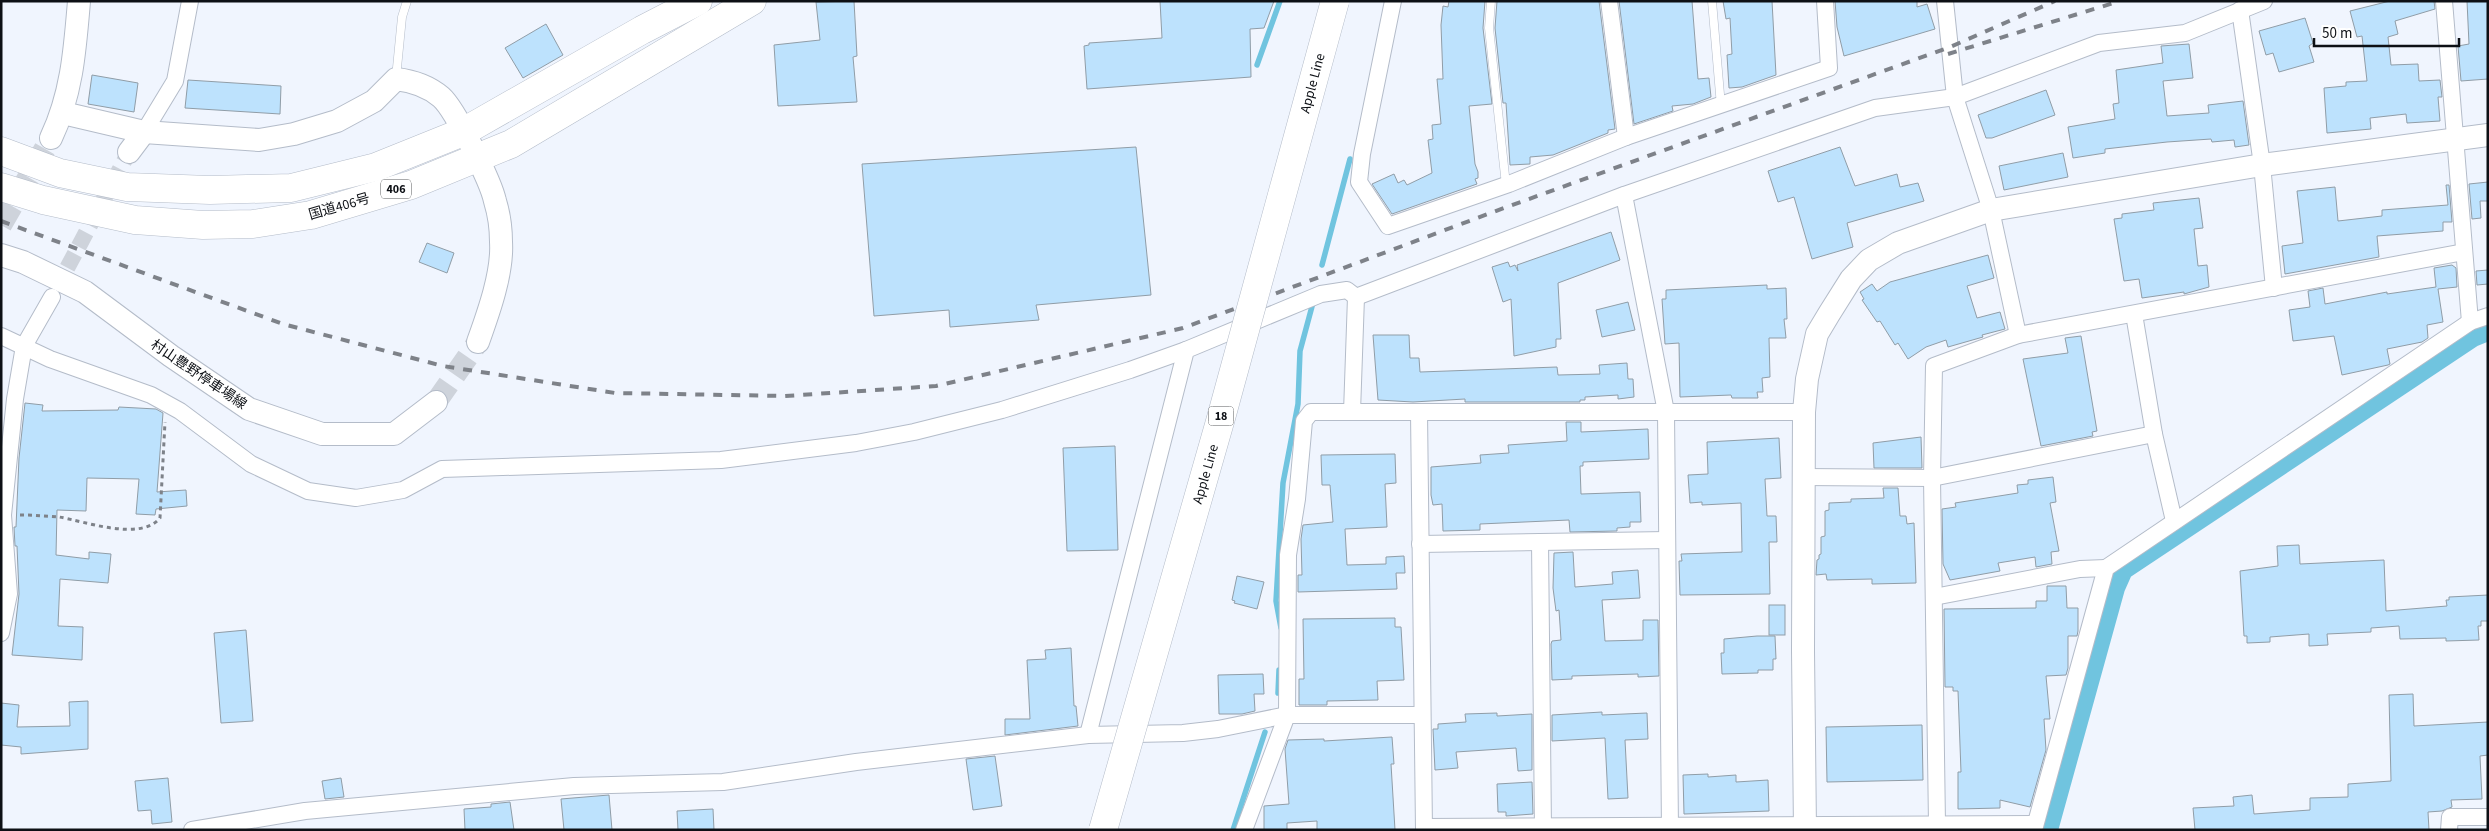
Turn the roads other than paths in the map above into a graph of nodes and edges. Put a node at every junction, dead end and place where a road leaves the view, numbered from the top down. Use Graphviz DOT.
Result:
graph roads {
  1 [pos="79,1"];
  2 [pos="190,1"];
  3 [pos="407,1"];
  4 [pos="698,1"];
  5 [pos="752,1"];
  6 [pos="1335,1"];
  7 [pos="1393,1"];
  8 [pos="1491,1"];
  9 [pos="1610,1"];
  10 [pos="1712,1"];
  11 [pos="1824,1"];
  12 [pos="1945,1"];
  13 [pos="2264,1"];
  14 [pos="2444,1"];
  15 [pos="2240,10"];
  16 [pos="396,79"];
  17 [pos="1956,97"];
  18 [pos="1722,106"];
  19 [pos="63,113"];
  20 [pos="144,132"];
  21 [pos="463,132"];
  22 [pos="2488,135"];
  23 [pos="51,138"];
  24 [pos="1626,138"];
  25 [pos="2454,139"];
  26 [pos="1,151"];
  27 [pos="129,152"];
  28 [pos="477,158"];
  29 [pos="2262,165"];
  30 [pos="1506,185"];
  31 [pos="1,187"];
  32 [pos="1624,195"];
  33 [pos="1992,210"];
  34 [pos="2464,252"];
  35 [pos="1,256"];
  36 [pos="2274,288"];
  37 [pos="52,297"];
  38 [pos="1356,297"];
  39 [pos="2134,314"];
  40 [pos="2488,316"];
  41 [pos="2470,322"];
  42 [pos="2018,335"];
  43 [pos="1,336"];
  44 [pos="478,342"];
  45 [pos="24,346"];
  46 [pos="1186,350"];
  47 [pos="436,402"];
  48 [pos="1352,412"];
  49 [pos="1419,412"];
  50 [pos="1666,412"];
  51 [pos="1804,412"];
  52 [pos="2154,434"];
  53 [pos="1804,477"];
  54 [pos="1932,478"];
  55 [pos="2174,521"];
  56 [pos="1667,540"];
  57 [pos="1540,542"];
  58 [pos="1420,544"];
  59 [pos="2106,568"];
  60 [pos="1934,597"];
  61 [pos="2,624"];
  62 [pos="1287,715"];
  63 [pos="1422,715"];
  64 [pos="1088,735"];
  65 [pos="2488,817"];
  66 [pos="1937,824"];
  67 [pos="1805,827"];
  68 [pos="2034,827"];
  69 [pos="1424,828"];
  70 [pos="1543,828"];
  71 [pos="1670,828"];
  72 [pos="192,830"];
  73 [pos="1103,830"];
  74 [pos="1244,830"];
  75 [pos="2450,830"];
  1 -- 19 [label="street"];
  2 -- 20 [label="street"];
  3 -- 16 [label="lane"];
  4 -- 21 [label="highway, 国道406号 / 406"];
  5 -- 28 [label="highway, 国道406号 / 406"];
  6 -- 73 [label="highway, Apple Line / 18, bridge"];
  7 -- 30 [label="street"];
  8 -- 30 [label="lane"];
  9 -- 24 [label="street"];
  10 -- 18 [label="lane"];
  11 -- 18 [label="street"];
  12 -- 17 [label="street"];
  13 -- 15 [label="street"];
  14 -- 25 [label="street"];
  15 -- 17 [label="street"];
  15 -- 29 [label="street"];
  16 -- 20 [label="street"];
  16 -- 21 [label="street"];
  17 -- 32 [label="street"];
  17 -- 33 [label="street"];
  18 -- 24 [label="street"];
  19 -- 20 [label="street"];
  19 -- 23 [label="street"];
  20 -- 27 [label="street"];
  21 -- 26 [label="highway, 国道406号 / 406"];
  21 -- 28 [label="street"];
  22 -- 25 [label="street"];
  24 -- 30 [label="street"];
  25 -- 29 [label="street"];
  25 -- 34 [label="street"];
  28 -- 31 [label="highway, 国道406号 / 406"];
  28 -- 44 [label="street"];
  29 -- 33 [label="street"];
  29 -- 36 [label="street"];
  32 -- 38 [label="street"];
  32 -- 50 [label="street"];
  33 -- 42 [label="street"];
  33 -- 51 [label="street"];
  34 -- 36 [label="street"];
  34 -- 41 [label="street"];
  35 -- 47 [label="street, 村山豊野停車場線"];
  36 -- 39 [label="street"];
  37 -- 45 [label="street"];
  38 -- 46 [label="street"];
  38 -- 48 [label="street"];
  39 -- 42 [label="street"];
  39 -- 52 [label="street"];
  40 -- 41 [label="street"];
  41 -- 55 [label="street"];
  42 -- 54 [label="street"];
  43 -- 45 [label="street"];
  45 -- 46 [label="street"];
  45 -- 61 [label="street"];
  46 -- 64 [label="street"];
  48 -- 49 [label="street"];
  48 -- 62 [label="street"];
  49 -- 50 [label="street"];
  49 -- 58 [label="street"];
  50 -- 51 [label="street"];
  50 -- 56 [label="street"];
  51 -- 53 [label="street"];
  52 -- 54 [label="street"];
  52 -- 55 [label="street"];
  53 -- 54 [label="street"];
  53 -- 67 [label="street"];
  54 -- 60 [label="street"];
  55 -- 59 [label="street"];
  56 -- 57 [label="street"];
  56 -- 71 [label="street"];
  57 -- 58 [label="street"];
  57 -- 70 [label="street"];
  58 -- 63 [label="street"];
  59 -- 60 [label="street"];
  59 -- 68 [label="street"];
  60 -- 66 [label="street"];
  62 -- 63 [label="street"];
  62 -- 64 [label="street"];
  62 -- 74 [label="street"];
  63 -- 69 [label="street"];
  64 -- 72 [label="street"];
  65 -- 75 [label="street"];
  66 -- 67 [label="street"];
  66 -- 68 [label="street"];
  67 -- 71 [label="street"];
  69 -- 70 [label="street"];
  70 -- 71 [label="street"];
}
